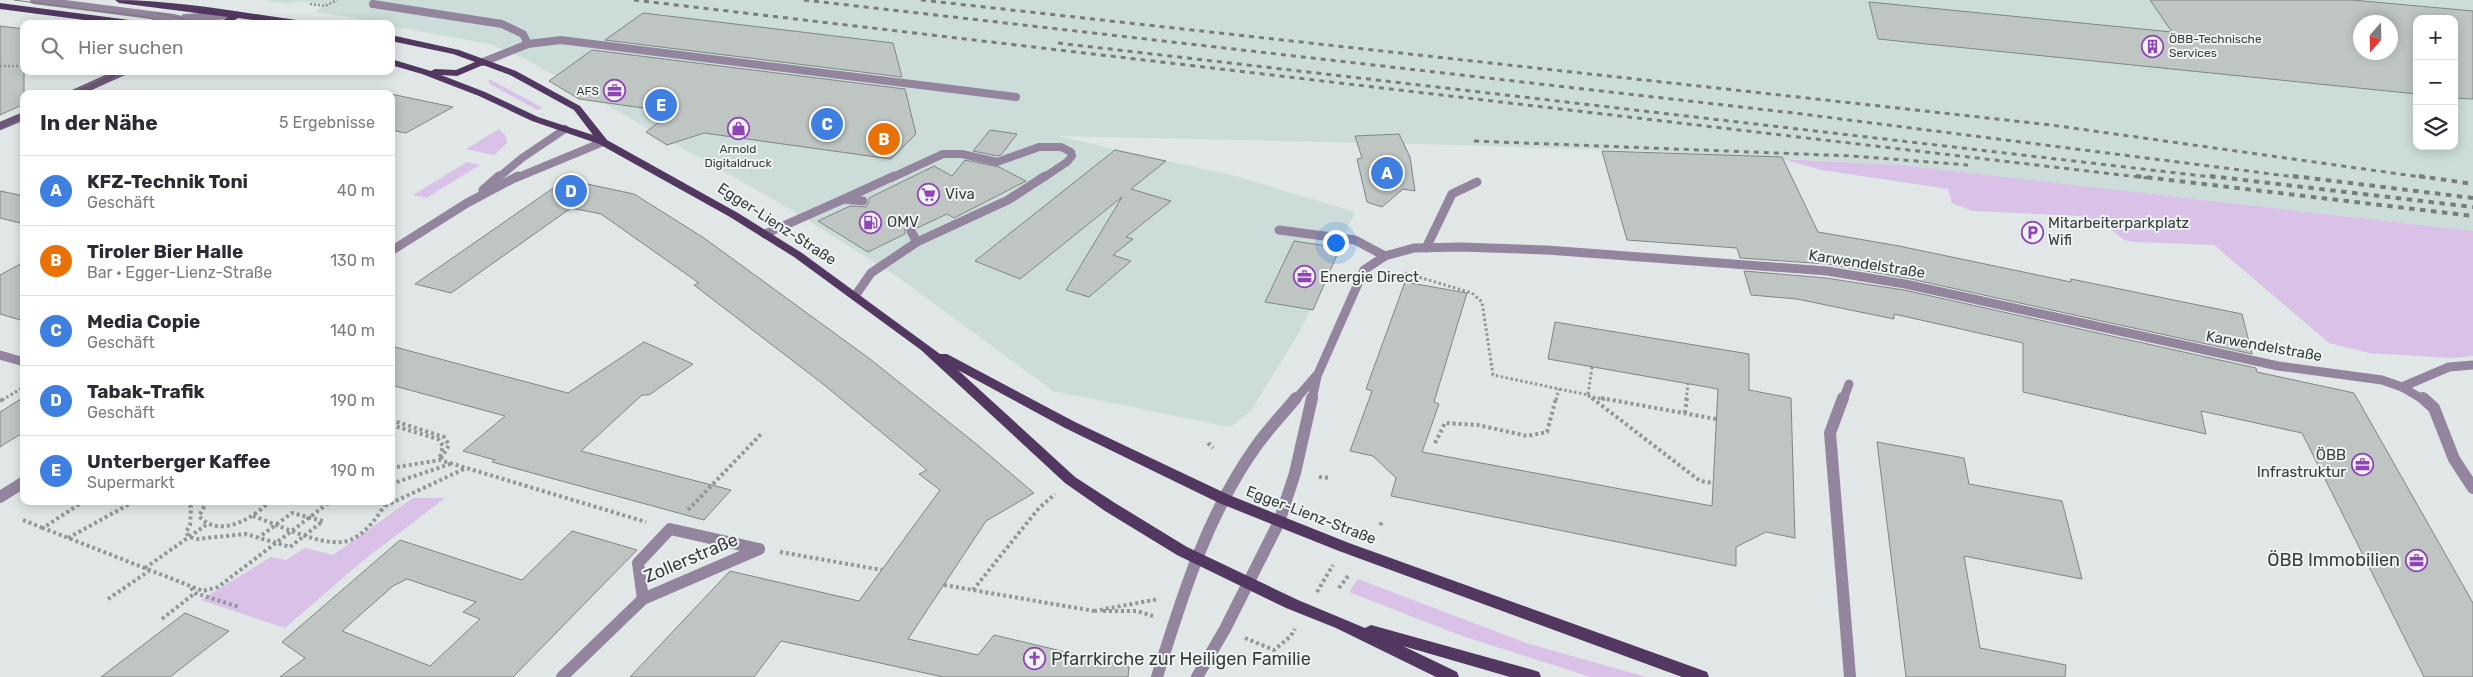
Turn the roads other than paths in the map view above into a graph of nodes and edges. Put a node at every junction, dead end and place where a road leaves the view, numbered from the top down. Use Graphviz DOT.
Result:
graph roads {
  1 [pos="34,0"];
  2 [pos="119,0"];
  3 [pos="373,4"];
  4 [pos="0,6"];
  5 [pos="238,14"];
  6 [pos="174,18"];
  7 [pos="107,20"];
  8 [pos="181,20"];
  9 [pos="228,20"];
  10 [pos="278,20"];
  11 [pos="395,39"];
  12 [pos="528,44"];
  13 [pos="483,62"];
  14 [pos="395,63"];
  15 [pos="426,72"];
  16 [pos="115,75"];
  17 [pos="82,90"];
  18 [pos="1016,97"];
  19 [pos="20,118"];
  20 [pos="0,126"];
  21 [pos="565,130"];
  22 [pos="604,142"];
  23 [pos="1477,182"];
  24 [pos="844,199"];
  25 [pos="862,201"];
  26 [pos="467,203"];
  27 [pos="1279,230"];
  28 [pos="911,231"];
  29 [pos="765,234"];
  30 [pos="917,242"];
  31 [pos="395,248"];
  32 [pos="1426,248"];
  33 [pos="1381,258"];
  34 [pos="855,296"];
  35 [pos="925,347"];
  36 [pos="0,355"];
  37 [pos="20,361"];
  38 [pos="2473,365"];
  39 [pos="1317,376"];
  40 [pos="1849,384"];
  41 [pos="2402,387"];
  42 [pos="20,484"];
  43 [pos="2473,488"];
  44 [pos="0,497"];
  45 [pos="1224,500"];
  46 [pos="1279,522"];
  47 [pos="1196,558"];
  48 [pos="1249,583"];
  49 [pos="643,599"];
  50 [pos="1342,624"];
  51 [pos="562,677"];
  52 [pos="1157,677"];
  53 [pos="1197,677"];
  54 [pos="1451,677"];
  55 [pos="1533,677"];
  56 [pos="1701,677"];
  57 [pos="1850,677"];
  1 -- 6 [label="street"];
  2 -- 5 [label="main road"];
  3 -- 12 [label="street"];
  4 -- 7 [label="main road"];
  5 -- 6 [label="street"];
  5 -- 9 [label="main road"];
  5 -- 10 [label="main road"];
  6 -- 8 [label="street"];
  11 -- 13 [label="main road, Egger-Lienz-Straße"];
  12 -- 13 [label="street"];
  12 -- 18 [label="street"];
  13 -- 15 [label="main road"];
  13 -- 22 [label="main road, Egger-Lienz-Straße"];
  14 -- 15 [label="main road, Egger-Lienz-Straße"];
  15 -- 21 [label="main road, Egger-Lienz-Straße"];
  16 -- 17 [label="street"];
  19 -- 20 [label="street"];
  21 -- 22 [label="main road, Egger-Lienz-Straße"];
  21 -- 26 [label="street"];
  22 -- 26 [label="street"];
  22 -- 29 [label="main road, Egger-Lienz-Straße"];
  23 -- 32 [label="street"];
  24 -- 25 [label="street"];
  24 -- 29 [label="street"];
  24 -- 30 [label="street"];
  26 -- 31 [label="street"];
  27 -- 33 [label="street"];
  28 -- 30 [label="street"];
  29 -- 34 [label="main road, Egger-Lienz-Straße"];
  30 -- 34 [label="street"];
  32 -- 33 [label="street, Karwendelstraße"];
  32 -- 41 [label="street, Karwendelstraße"];
  33 -- 39 [label="street"];
  34 -- 35 [label="main road, Egger-Lienz-Straße"];
  35 -- 45 [label="main road, Egger-Lienz-Straße"];
  35 -- 47 [label="main road, Egger-Lienz-Straße"];
  36 -- 37 [label="street"];
  38 -- 41 [label="street"];
  39 -- 45 [label="street"];
  39 -- 46 [label="street"];
  40 -- 57 [label="street"];
  41 -- 43 [label="street, Karwendelstraße"];
  42 -- 44 [label="street"];
  45 -- 46 [label="main road, Egger-Lienz-Straße"];
  45 -- 47 [label="street"];
  46 -- 48 [label="street"];
  46 -- 56 [label="main road, Egger-Lienz-Straße"];
  47 -- 48 [label="main road, Egger-Lienz-Straße"];
  47 -- 52 [label="street"];
  48 -- 50 [label="main road, Egger-Lienz-Straße"];
  48 -- 53 [label="street"];
  49 -- 49 [label="street, Zollerstraße"];
  49 -- 51 [label="street, Zollerstraße"];
  50 -- 54 [label="main road, Egger-Lienz-Straße"];
  50 -- 55 [label="main road, Egger-Lienz-Straße"];
}
